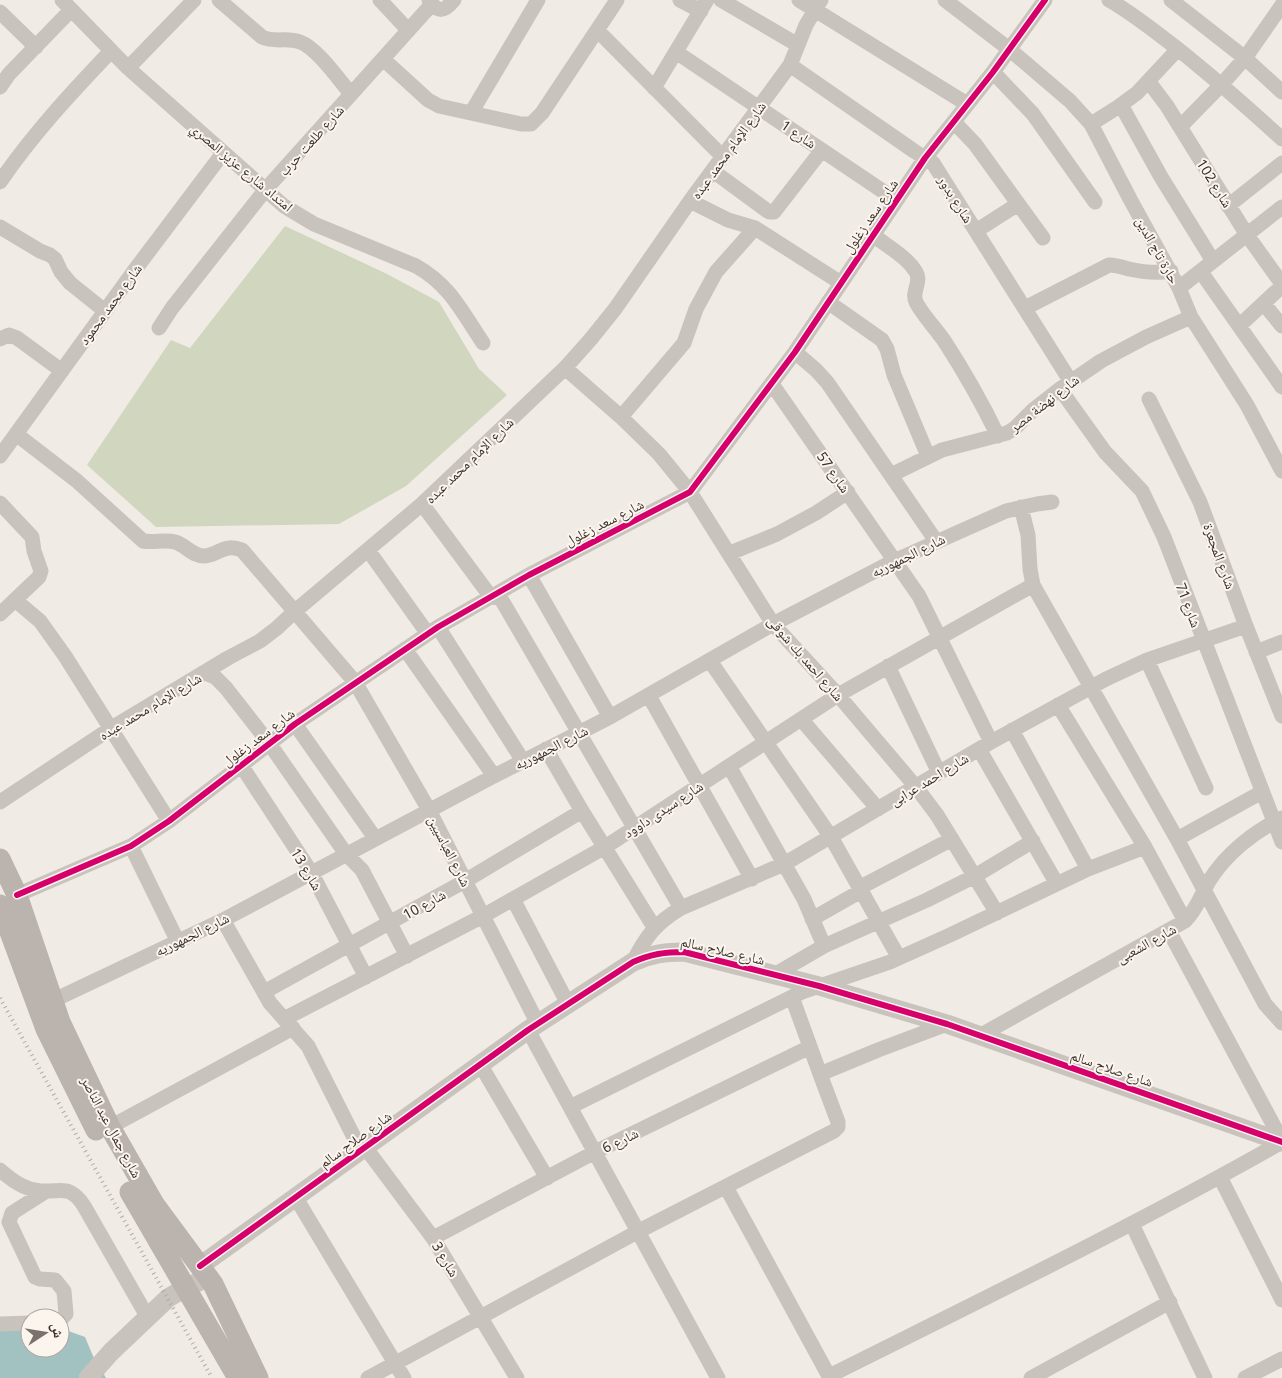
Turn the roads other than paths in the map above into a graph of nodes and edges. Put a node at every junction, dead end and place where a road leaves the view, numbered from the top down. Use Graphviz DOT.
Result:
graph roads {
  1 [pos="194,0"];
  2 [pos="219,0"];
  3 [pos="380,0"];
  4 [pos="454,0"];
  5 [pos="538,0"];
  6 [pos="617,0"];
  7 [pos="680,0"];
  8 [pos="721,0"];
  9 [pos="799,0"];
  10 [pos="944,0"];
  11 [pos="1045,0"];
  12 [pos="1109,0"];
  13 [pos="1171,0"];
  14 [pos="430,2"];
  15 [pos="818,4"];
  16 [pos="1127,4"];
  17 [pos="67,5"];
  18 [pos="704,5"];
  19 [pos="1282,6"];
  20 [pos="0,12"];
  21 [pos="408,30"];
  22 [pos="597,30"];
  23 [pos="798,45"];
  24 [pos="36,47"];
  25 [pos="1009,49"];
  26 [pos="1178,49"];
  27 [pos="111,51"];
  28 [pos="676,52"];
  29 [pos="1245,58"];
  30 [pos="383,59"];
  31 [pos="790,66"];
  32 [pos="128,68"];
  33 [pos="4,70"];
  34 [pos="993,72"];
  35 [pos="1149,82"];
  36 [pos="1222,84"];
  37 [pos="0,87"];
  38 [pos="654,88"];
  39 [pos="1282,92"];
  40 [pos="351,94"];
  41 [pos="967,104"];
  42 [pos="1121,105"];
  43 [pos="759,108"];
  44 [pos="471,113"];
  45 [pos="954,122"];
  46 [pos="1092,124"];
  47 [pos="1180,127"];
  48 [pos="1282,139"];
  49 [pos="822,150"];
  50 [pos="222,153"];
  51 [pos="724,157"];
  52 [pos="925,158"];
  53 [pos="1282,163"];
  54 [pos="713,171"];
  55 [pos="0,182"];
  56 [pos="266,189"];
  57 [pos="896,200"];
  58 [pos="690,201"];
  59 [pos="1095,202"];
  60 [pos="1018,204"];
  61 [pos="1228,206"];
  62 [pos="1282,207"];
  63 [pos="0,227"];
  64 [pos="755,228"];
  65 [pos="976,231"];
  66 [pos="873,235"];
  67 [pos="1246,235"];
  68 [pos="1042,238"];
  69 [pos="1213,261"];
  70 [pos="1171,272"];
  71 [pos="1200,272"];
  72 [pos="841,283"];
  73 [pos="1282,285"];
  74 [pos="1179,288"];
  75 [pos="828,302"];
  76 [pos="1264,304"];
  77 [pos="1025,308"];
  78 [pos="105,311"];
  79 [pos="1191,318"];
  80 [pos="1239,326"];
  81 [pos="1282,326"];
  82 [pos="159,328"];
  83 [pos="0,339"];
  84 [pos="483,343"];
  85 [pos="795,352"];
  86 [pos="565,368"];
  87 [pos="62,370"];
  88 [pos="772,384"];
  89 [pos="1066,386"];
  90 [pos="1282,387"];
  91 [pos="1150,399"];
  92 [pos="621,417"];
  93 [pos="16,434"];
  94 [pos="998,436"];
  95 [pos="0,456"];
  96 [pos="928,456"];
  97 [pos="1282,471"];
  98 [pos="891,475"];
  99 [pos="690,492"];
  100 [pos="848,492"];
  101 [pos="1052,502"];
  102 [pos="0,503"];
  103 [pos="422,504"];
  104 [pos="1022,507"];
  105 [pos="936,541"];
  106 [pos="368,550"];
  107 [pos="730,553"];
  108 [pos="896,560"];
  109 [pos="529,575"];
  110 [pos="1033,585"];
  111 [pos="491,597"];
  112 [pos="15,600"];
  113 [pos="294,612"];
  114 [pos="0,614"];
  115 [pos="774,624"];
  116 [pos="1246,626"];
  117 [pos="433,631"];
  118 [pos="940,636"];
  119 [pos="1203,641"];
  120 [pos="1282,642"];
  121 [pos="405,649"];
  122 [pos="1256,652"];
  123 [pos="1147,660"];
  124 [pos="710,661"];
  125 [pos="888,666"];
  126 [pos="205,673"];
  127 [pos="355,682"];
  128 [pos="1091,687"];
  129 [pos="838,695"];
  130 [pos="649,696"];
  131 [pos="1058,705"];
  132 [pos="1282,716"];
  133 [pos="610,717"];
  134 [pos="801,719"];
  135 [pos="295,724"];
  136 [pos="110,729"];
  137 [pos="1012,730"];
  138 [pos="580,732"];
  139 [pos="766,742"];
  140 [pos="269,743"];
  141 [pos="985,746"];
  142 [pos="546,749"];
  143 [pos="523,761"];
  144 [pos="240,765"];
  145 [pos="729,766"];
  146 [pos="939,773"];
  147 [pos="494,776"];
  148 [pos="700,785"];
  149 [pos="916,787"];
  150 [pos="1206,788"];
  151 [pos="1262,792"];
  152 [pos="0,802"];
  153 [pos="878,809"];
  154 [pos="429,810"];
  155 [pos="582,811"];
  156 [pos="1278,820"];
  157 [pos="169,821"];
  158 [pos="635,828"];
  159 [pos="831,837"];
  160 [pos="375,838"];
  161 [pos="952,839"];
  162 [pos="1177,839"];
  163 [pos="1033,841"];
  164 [pos="1282,842"];
  165 [pos="132,846"];
  166 [pos="1145,847"];
  167 [pos="605,848"];
  168 [pos="346,854"];
  169 [pos="0,859"];
  170 [pos="784,864"];
  171 [pos="1088,869"];
  172 [pos="311,872"];
  173 [pos="975,876"];
  174 [pos="752,879"];
  175 [pos="465,881"];
  176 [pos="1057,884"];
  177 [pos="860,889"];
  178 [pos="1203,890"];
  179 [pos="513,899"];
  180 [pos="8,900"];
  181 [pos="681,908"];
  182 [pos="997,913"];
  183 [pos="483,916"];
  184 [pos="812,919"];
  185 [pos="223,920"];
  186 [pos="1185,921"];
  187 [pos="389,922"];
  188 [pos="878,922"];
  189 [pos="654,927"];
  190 [pos="1169,931"];
  191 [pos="178,942"];
  192 [pos="349,945"];
  193 [pos="824,946"];
  194 [pos="407,956"];
  195 [pos="899,958"];
  196 [pos="633,962"];
  197 [pos="774,975"];
  198 [pos="366,976"];
  199 [pos="819,986"];
  200 [pos="264,992"];
  201 [pos="792,997"];
  202 [pos="52,1001"];
  203 [pos="568,1004"];
  204 [pos="1282,1023"];
  205 [pos="288,1024"];
  206 [pos="947,1024"];
  207 [pos="533,1027"];
  208 [pos="981,1035"];
  209 [pos="810,1046"];
  210 [pos="480,1064"];
  211 [pos="820,1074"];
  212 [pos="570,1107"];
  213 [pos="110,1126"];
  214 [pos="1282,1142"];
  215 [pos="363,1149"];
  216 [pos="595,1152"];
  217 [pos="0,1170"];
  218 [pos="547,1178"];
  219 [pos="1220,1178"];
  220 [pos="726,1187"];
  221 [pos="45,1192"];
  222 [pos="296,1198"];
  223 [pos="1132,1224"];
  224 [pos="639,1231"];
  225 [pos="434,1238"];
  226 [pos="209,1278"];
  227 [pos="188,1293"];
  228 [pos="1282,1300"];
  229 [pos="1170,1302"];
  230 [pos="65,1308"];
  231 [pos="148,1316"];
  232 [pos="481,1316"];
  233 [pos="20,1323"];
  234 [pos="0,1324"];
  235 [pos="116,1357"];
  236 [pos="1282,1359"];
  237 [pos="396,1363"];
  238 [pos="829,1377"];
  239 [pos="88,1378"];
  240 [pos="106,1378"];
  241 [pos="238,1378"];
  242 [pos="258,1378"];
  243 [pos="368,1378"];
  244 [pos="404,1378"];
  245 [pos="517,1378"];
  246 [pos="718,1378"];
  247 [pos="1031,1378"];
  248 [pos="1205,1378"];
  249 [pos="1245,1378"];
  1 -- 32 [label="street"];
  2 -- 40 [label="street"];
  3 -- 21 [label="street"];
  4 -- 14 [label="street"];
  5 -- 44 [label="street"];
  6 -- 22 [label="street"];
  7 -- 18 [label="street"];
  8 -- 23 [label="street"];
  9 -- 15 [label="street"];
  10 -- 25 [label="street, حارة تاج الدين"];
  11 -- 25 [label="street, شارع سعد زغلول"];
  12 -- 16 [label="street"];
  13 -- 29 [label="street"];
  14 -- 21 [label="street, شارع طلعت حرب"];
  15 -- 23 [label="street, شارع الإمام محمد عبده"];
  15 -- 41 [label="street"];
  16 -- 26 [label="street"];
  17 -- 24 [label="street"];
  17 -- 27 [label="street, امتداد شارع عزيز المصري"];
  18 -- 28 [label="street"];
  19 -- 29 [label="street"];
  20 -- 24 [label="street"];
  21 -- 30 [label="street, شارع طلعت حرب"];
  22 -- 38 [label="street"];
  22 -- 44 [label="street"];
  23 -- 31 [label="street, شارع الإمام محمد عبده"];
  24 -- 33 [label="street"];
  25 -- 34 [label="street, شارع سعد زغلول"];
  25 -- 46 [label="street, حارة تاج الدين"];
  26 -- 35 [label="street"];
  26 -- 36 [label="street"];
  27 -- 32 [label="street, امتداد شارع عزيز المصري"];
  27 -- 55 [label="street"];
  28 -- 38 [label="street"];
  28 -- 43 [label="street, شارع 1"];
  29 -- 36 [label="street"];
  29 -- 39 [label="street"];
  30 -- 40 [label="street, شارع طلعت حرب"];
  30 -- 44 [label="street"];
  31 -- 43 [label="street, شارع الإمام محمد عبده"];
  31 -- 52 [label="street, شارع بدور"];
  32 -- 50 [label="street, امتداد شارع عزيز المصري"];
  33 -- 37 [label="street"];
  34 -- 41 [label="street, شارع سعد زغلول"];
  34 -- 59 [label="street"];
  35 -- 42 [label="street"];
  35 -- 47 [label="street, شارع 102"];
  36 -- 47 [label="street"];
  36 -- 48 [label="street"];
  38 -- 51 [label="street"];
  40 -- 56 [label="street, شارع طلعت حرب"];
  41 -- 45 [label="street, شارع سعد زغلول"];
  42 -- 46 [label="street"];
  42 -- 69 [label="street"];
  43 -- 49 [label="street, شارع 1"];
  43 -- 51 [label="street, شارع الإمام محمد عبده"];
  45 -- 52 [label="street, شارع سعد زغلول"];
  45 -- 60 [label="street"];
  46 -- 70 [label="street, حارة تاج الدين"];
  47 -- 61 [label="street, شارع 102"];
  49 -- 54 [label="street"];
  49 -- 57 [label="street, شارع 1"];
  50 -- 56 [label="street, امتداد شارع عزيز المصري"];
  50 -- 78 [label="street, شارع محمد محمود"];
  51 -- 54 [label="street, شارع الإمام محمد عبده"];
  52 -- 57 [label="street, شارع سعد زغلول"];
  52 -- 65 [label="street, شارع بدور"];
  53 -- 61 [label="street"];
  54 -- 58 [label="street, شارع الإمام محمد عبده"];
  56 -- 82 [label="street, شارع طلعت حرب"];
  56 -- 84 [label="street, امتداد شارع عزيز المصري"];
  57 -- 66 [label="street, شارع سعد زغلول"];
  58 -- 64 [label="street"];
  58 -- 86 [label="street, شارع الإمام محمد عبده"];
  60 -- 65 [label="street"];
  60 -- 68 [label="street"];
  61 -- 67 [label="street, شارع 102"];
  62 -- 67 [label="street"];
  63 -- 78 [label="street"];
  64 -- 72 [label="street"];
  64 -- 92 [label="street"];
  65 -- 77 [label="street, شارع بدور"];
  66 -- 72 [label="street, شارع سعد زغلول"];
  66 -- 94 [label="street"];
  67 -- 69 [label="street"];
  67 -- 73 [label="street, شارع 102"];
  69 -- 71 [label="street"];
  70 -- 74 [label="street, حارة تاج الدين"];
  70 -- 77 [label="street"];
  71 -- 74 [label="street"];
  71 -- 80 [label="street"];
  72 -- 75 [label="street, شارع سعد زغلول"];
  73 -- 76 [label="street"];
  74 -- 79 [label="street, حارة تاج الدين"];
  75 -- 85 [label="street, شارع سعد زغلول"];
  75 -- 96 [label="street"];
  76 -- 80 [label="street"];
  76 -- 81 [label="street"];
  77 -- 89 [label="street, شارع بدور"];
  78 -- 87 [label="street, شارع محمد محمود"];
  79 -- 89 [label="street, شارع نهضة مصر"];
  79 -- 97 [label="street, حارة تاج الدين"];
  80 -- 90 [label="street"];
  83 -- 87 [label="street"];
  85 -- 88 [label="street, شارع سعد زغلول"];
  85 -- 98 [label="street"];
  86 -- 92 [label="street, شارع احمد بك شوقى"];
  86 -- 103 [label="street, شارع الإمام محمد عبده"];
  87 -- 93 [label="street, شارع محمد محمود"];
  88 -- 99 [label="street, شارع سعد زغلول"];
  88 -- 100 [label="street, شارع 57"];
  89 -- 94 [label="street, شارع نهضة مصر"];
  89 -- 119 [label="street, شارع 71"];
  91 -- 116 [label="street, شارع المجعرة"];
  92 -- 99 [label="street, شارع احمد بك شوقى"];
  93 -- 95 [label="street, شارع محمد محمود"];
  93 -- 113 [label="street, شارع العباسيين"];
  94 -- 96 [label="street, شارع نهضة مصر"];
  96 -- 98 [label="street, شارع نهضة مصر"];
  98 -- 105 [label="street"];
  99 -- 107 [label="street, شارع احمد بك شوقى"];
  99 -- 109 [label="street, شارع سعد زغلول"];
  100 -- 107 [label="street"];
  100 -- 108 [label="street, شارع 57"];
  101 -- 104 [label="street, شارع الجمهوريه"];
  102 -- 112 [label="street"];
  103 -- 106 [label="street, شارع الإمام محمد عبده"];
  103 -- 111 [label="street"];
  104 -- 105 [label="street, شارع الجمهوريه"];
  104 -- 110 [label="street"];
  105 -- 108 [label="street, شارع الجمهوريه"];
  106 -- 113 [label="street, شارع الإمام محمد عبده"];
  106 -- 117 [label="street"];
  107 -- 115 [label="street, شارع احمد بك شوقى"];
  108 -- 115 [label="street, شارع الجمهوريه"];
  108 -- 118 [label="street, شارع 57"];
  109 -- 111 [label="street, شارع سعد زغلول"];
  109 -- 133 [label="street"];
  110 -- 118 [label="street, شارع سيدى داوود"];
  110 -- 128 [label="street"];
  111 -- 117 [label="street, شارع سعد زغلول"];
  111 -- 138 [label="street"];
  112 -- 114 [label="street"];
  112 -- 136 [label="street"];
  113 -- 126 [label="street, شارع الإمام محمد عبده"];
  113 -- 127 [label="street, شارع العباسيين"];
  115 -- 124 [label="street, شارع الجمهوريه"];
  115 -- 129 [label="street, شارع احمد بك شوقى"];
  116 -- 119 [label="street, شارع احمد عرابى"];
  116 -- 122 [label="street, شارع المجعرة"];
  117 -- 121 [label="street, شارع سعد زغلول"];
  117 -- 143 [label="street"];
  118 -- 125 [label="street, شارع سيدى داوود"];
  118 -- 141 [label="street, شارع 57"];
  119 -- 123 [label="street, شارع احمد عرابى"];
  119 -- 151 [label="street, شارع 71"];
  120 -- 122 [label="street"];
  121 -- 127 [label="street, شارع سعد زغلول"];
  121 -- 147 [label="street"];
  122 -- 132 [label="street, شارع المجعرة"];
  123 -- 128 [label="street, شارع احمد عرابى"];
  123 -- 150 [label="street"];
  124 -- 130 [label="street, شارع الجمهوريه"];
  124 -- 139 [label="street"];
  125 -- 129 [label="street, شارع سيدى داوود"];
  125 -- 146 [label="street"];
  126 -- 136 [label="street, شارع الإمام محمد عبده"];
  126 -- 140 [label="street"];
  127 -- 135 [label="street, شارع سعد زغلول"];
  127 -- 154 [label="street, شارع العباسيين"];
  128 -- 131 [label="street, شارع احمد عرابى"];
  128 -- 162 [label="street"];
  129 -- 134 [label="street, شارع سيدى داوود"];
  129 -- 149 [label="street, شارع احمد بك شوقى"];
  130 -- 133 [label="street, شارع الجمهوريه"];
  130 -- 148 [label="street"];
  131 -- 137 [label="street, شارع احمد عرابى"];
  131 -- 166 [label="street"];
  133 -- 138 [label="street, شارع الجمهوريه"];
  134 -- 139 [label="street, شارع سيدى داوود"];
  134 -- 153 [label="street"];
  135 -- 140 [label="street, شارع سعد زغلول"];
  135 -- 160 [label="street"];
  136 -- 152 [label="street, شارع الإمام محمد عبده"];
  136 -- 157 [label="street"];
  137 -- 141 [label="street, شارع احمد عرابى"];
  137 -- 171 [label="street"];
  138 -- 142 [label="street, شارع الجمهوريه"];
  138 -- 158 [label="street"];
  139 -- 145 [label="street, شارع سيدى داوود"];
  139 -- 159 [label="street"];
  140 -- 144 [label="street, شارع سعد زغلول"];
  140 -- 168 [label="street"];
  141 -- 146 [label="street, شارع احمد عرابى"];
  141 -- 163 [label="street, شارع 57"];
  142 -- 143 [label="street, شارع الجمهوريه"];
  142 -- 155 [label="street"];
  143 -- 147 [label="street, شارع الجمهوريه"];
  144 -- 157 [label="street, شارع سعد زغلول"];
  144 -- 172 [label="street, شارع 13"];
  145 -- 148 [label="street, شارع سيدى داوود"];
  145 -- 170 [label="street"];
  146 -- 149 [label="street, شارع احمد عرابى"];
  147 -- 154 [label="street, شارع الجمهوريه"];
  148 -- 158 [label="street, شارع سيدى داوود"];
  148 -- 174 [label="street"];
  149 -- 153 [label="street, شارع احمد عرابى"];
  149 -- 161 [label="street, شارع احمد بك شوقى"];
  151 -- 156 [label="street, شارع 71"];
  151 -- 162 [label="street"];
  153 -- 159 [label="street, شارع احمد عرابى"];
  154 -- 160 [label="street, شارع الجمهوريه"];
  154 -- 175 [label="street, شارع العباسيين"];
  155 -- 167 [label="street"];
  155 -- 175 [label="street, شارع 10"];
  156 -- 164 [label="street, شارع 71"];
  156 -- 178 [label="street, شارع الشعبى"];
  157 -- 165 [label="street, شارع سعد زغلول"];
  158 -- 167 [label="street, شارع سيدى داوود"];
  158 -- 181 [label="street"];
  159 -- 170 [label="street, شارع احمد عرابى"];
  159 -- 177 [label="street"];
  160 -- 168 [label="street, شارع الجمهوريه"];
  161 -- 173 [label="street, شارع احمد بك شوقى"];
  161 -- 177 [label="street"];
  162 -- 178 [label="street"];
  163 -- 173 [label="street"];
  163 -- 176 [label="street, شارع 57"];
  165 -- 180 [label="street, شارع سعد زغلول"];
  165 -- 191 [label="street"];
  166 -- 171 [label="street"];
  166 -- 186 [label="street"];
  167 -- 179 [label="street, شارع سيدى داوود"];
  167 -- 189 [label="street"];
  168 -- 172 [label="street, شارع الجمهوريه"];
  168 -- 187 [label="street"];
  169 -- 180 [label="main road, شارع جمال عبد الناصر"];
  170 -- 174 [label="street, شارع احمد عرابى"];
  170 -- 184 [label="street"];
  171 -- 176 [label="street"];
  172 -- 185 [label="street, شارع الجمهوريه"];
  172 -- 192 [label="street, شارع 13"];
  173 -- 182 [label="street, شارع احمد بك شوقى"];
  173 -- 188 [label="street"];
  174 -- 181 [label="street, شارع احمد عرابى"];
  175 -- 183 [label="street, شارع العباسيين"];
  175 -- 187 [label="street, شارع 10"];
  176 -- 182 [label="street"];
  177 -- 184 [label="street"];
  177 -- 188 [label="street"];
  178 -- 186 [label="street, شارع الشعبى"];
  178 -- 204 [label="street"];
  179 -- 183 [label="street, شارع سيدى داوود"];
  179 -- 203 [label="street"];
  180 -- 202 [label="main road, شارع جمال عبد الناصر"];
  180 -- 227 [label="main road, شارع جمال عبد الناصر"];
  181 -- 189 [label="street, شارع احمد عرابى"];
  182 -- 195 [label="street"];
  183 -- 194 [label="street, شارع سيدى داوود"];
  183 -- 207 [label="street, شارع العباسيين"];
  184 -- 193 [label="street"];
  185 -- 191 [label="street, شارع الجمهوريه"];
  185 -- 200 [label="street, شارع 3"];
  186 -- 190 [label="street, شارع الشعبى"];
  187 -- 192 [label="street, شارع 10"];
  187 -- 194 [label="street"];
  188 -- 193 [label="street"];
  188 -- 195 [label="street"];
  189 -- 196 [label="street, شارع احمد عرابى"];
  190 -- 208 [label="street, شارع الشعبى"];
  190 -- 214 [label="street"];
  191 -- 202 [label="street, شارع الجمهوريه"];
  192 -- 198 [label="street, شارع 13"];
  192 -- 200 [label="street, شارع 10"];
  193 -- 197 [label="street"];
  194 -- 198 [label="street, شارع سيدى داوود"];
  195 -- 199 [label="street"];
  196 -- 197 [label="street, شارع صلاح سالم"];
  196 -- 203 [label="street, شارع صلاح سالم"];
  197 -- 199 [label="street, شارع صلاح سالم"];
  198 -- 205 [label="street, شارع سيدى داوود"];
  199 -- 201 [label="street"];
  199 -- 206 [label="street, شارع صلاح سالم"];
  200 -- 205 [label="street, شارع 3"];
  201 -- 209 [label="street"];
  201 -- 212 [label="street"];
  202 -- 213 [label="main road, شارع جمال عبد الناصر"];
  203 -- 207 [label="street, شارع صلاح سالم"];
  205 -- 213 [label="street, شارع سيدى داوود"];
  205 -- 215 [label="street, شارع 3"];
  206 -- 208 [label="street, شارع صلاح سالم"];
  206 -- 211 [label="street"];
  207 -- 210 [label="street, شارع صلاح سالم"];
  207 -- 212 [label="street, شارع العباسيين"];
  208 -- 214 [label="street, شارع صلاح سالم"];
  209 -- 211 [label="street"];
  209 -- 216 [label="street, شارع 6"];
  210 -- 215 [label="street, شارع صلاح سالم"];
  210 -- 218 [label="street"];
  211 -- 220 [label="street"];
  212 -- 216 [label="street, شارع العباسيين"];
  213 -- 226 [label="main road, شارع جمال عبد الناصر"];
  214 -- 219 [label="street"];
  215 -- 222 [label="street, شارع صلاح سالم"];
  215 -- 225 [label="street, شارع 3"];
  216 -- 218 [label="street, شارع 6"];
  216 -- 224 [label="street, شارع العباسيين"];
  217 -- 221 [label="street"];
  218 -- 225 [label="street, شارع 6"];
  219 -- 223 [label="street"];
  219 -- 228 [label="street"];
  220 -- 224 [label="street"];
  220 -- 238 [label="street"];
  221 -- 230 [label="street"];
  221 -- 231 [label="street"];
  222 -- 226 [label="street, شارع صلاح سالم"];
  222 -- 237 [label="street"];
  223 -- 229 [label="street"];
  223 -- 238 [label="street"];
  224 -- 232 [label="street"];
  224 -- 246 [label="street, شارع العباسيين"];
  225 -- 232 [label="street, شارع 3"];
  226 -- 227 [label="street, شارع صلاح سالم"];
  226 -- 242 [label="main road, شارع جمال عبد الناصر"];
  227 -- 231 [label="street"];
  227 -- 235 [label="street"];
  227 -- 241 [label="main road, شارع جمال عبد الناصر"];
  229 -- 247 [label="street"];
  229 -- 248 [label="street"];
  231 -- 235 [label="street"];
  232 -- 237 [label="street"];
  232 -- 245 [label="street, شارع 3"];
  233 -- 234 [label="street"];
  235 -- 239 [label="street"];
  235 -- 240 [label="street"];
  236 -- 249 [label="street"];
  237 -- 243 [label="street"];
  237 -- 244 [label="street"];
}
